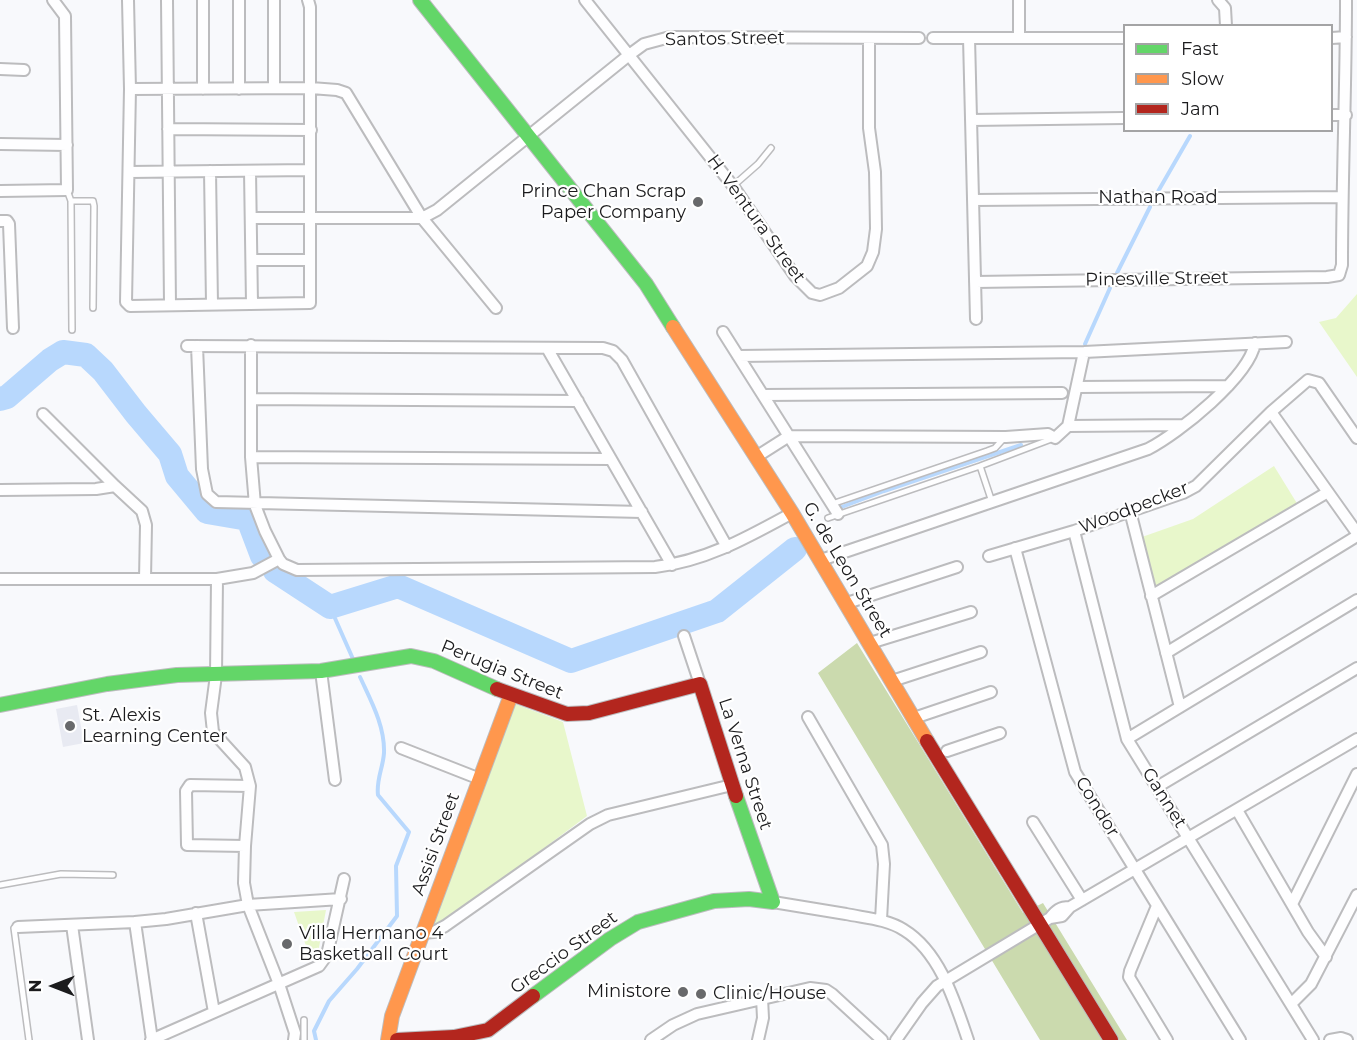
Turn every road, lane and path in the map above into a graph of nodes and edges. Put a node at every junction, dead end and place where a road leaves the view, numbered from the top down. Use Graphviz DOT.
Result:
graph roads {
  1 [pos="53,0"];
  2 [pos="128,0"];
  3 [pos="139,0"];
  4 [pos="167,0"];
  5 [pos="203,0"];
  6 [pos="239,0"];
  7 [pos="274,0"];
  8 [pos="308,0"];
  9 [pos="420,0"];
  10 [pos="585,0"];
  11 [pos="1019,0"];
  12 [pos="1218,0"];
  13 [pos="1346,0"];
  14 [pos="1226,24"];
  15 [pos="1346,37"];
  16 [pos="919,38"];
  17 [pos="933,38"];
  18 [pos="969,38"];
  19 [pos="1019,38"];
  20 [pos="1333,38"];
  21 [pos="869,39"];
  22 [pos="1123,39"];
  23 [pos="629,55"];
  24 [pos="0,69"];
  25 [pos="24,70"];
  26 [pos="274,88"];
  27 [pos="311,88"];
  28 [pos="130,89"];
  29 [pos="168,89"];
  30 [pos="203,89"];
  31 [pos="239,89"];
  32 [pos="1333,115"];
  33 [pos="1346,115"];
  34 [pos="1123,118"];
  35 [pos="971,120"];
  36 [pos="168,129"];
  37 [pos="311,130"];
  38 [pos="528,136"];
  39 [pos="0,144"];
  40 [pos="67,145"];
  41 [pos="771,148"];
  42 [pos="310,170"];
  43 [pos="169,171"];
  44 [pos="210,171"];
  45 [pos="250,171"];
  46 [pos="129,172"];
  47 [pos="733,186"];
  48 [pos="0,191"];
  49 [pos="69,196"];
  50 [pos="1342,197"];
  51 [pos="974,200"];
  52 [pos="251,218"];
  53 [pos="310,218"];
  54 [pos="422,218"];
  55 [pos="0,221"];
  56 [pos="252,260"];
  57 [pos="309,260"];
  58 [pos="975,282"];
  59 [pos="170,304"];
  60 [pos="212,304"];
  61 [pos="252,304"];
  62 [pos="93,308"];
  63 [pos="496,308"];
  64 [pos="976,319"];
  65 [pos="13,328"];
  66 [pos="72,330"];
  67 [pos="723,332"];
  68 [pos="1286,342"];
  69 [pos="1255,343"];
  70 [pos="251,345"];
  71 [pos="547,348"];
  72 [pos="1084,352"];
  73 [pos="738,356"];
  74 [pos="1228,386"];
  75 [pos="1077,387"];
  76 [pos="1062,393"];
  77 [pos="763,395"];
  78 [pos="251,399"];
  79 [pos="578,401"];
  80 [pos="1271,412"];
  81 [pos="44,414"];
  82 [pos="1183,425"];
  83 [pos="1068,426"];
  84 [pos="789,436"];
  85 [pos="1006,437"];
  86 [pos="1055,438"];
  87 [pos="1357,438"];
  88 [pos="251,457"];
  89 [pos="756,457"];
  90 [pos="611,459"];
  91 [pos="980,466"];
  92 [pos="115,486"];
  93 [pos="0,490"];
  94 [pos="1328,492"];
  95 [pos="992,502"];
  96 [pos="832,504"];
  97 [pos="255,505"];
  98 [pos="642,512"];
  99 [pos="1130,512"];
  100 [pos="792,513"];
  101 [pos="833,516"];
  102 [pos="1074,531"];
  103 [pos="1357,535"];
  104 [pos="727,547"];
  105 [pos="1015,548"];
  106 [pos="988,556"];
  107 [pos="279,559"];
  108 [pos="821,560"];
  109 [pos="672,565"];
  110 [pos="957,567"];
  111 [pos="0,579"];
  112 [pos="145,579"];
  113 [pos="217,579"];
  114 [pos="1151,596"];
  115 [pos="1357,600"];
  116 [pos="847,603"];
  117 [pos="971,612"];
  118 [pos="684,636"];
  119 [pos="870,643"];
  120 [pos="981,652"];
  121 [pos="1166,653"];
  122 [pos="1357,668"];
  123 [pos="321,672"];
  124 [pos="216,675"];
  125 [pos="892,681"];
  126 [pos="700,684"];
  127 [pos="991,692"];
  128 [pos="511,695"];
  129 [pos="0,705"];
  130 [pos="1180,707"];
  131 [pos="808,717"];
  132 [pos="914,718"];
  133 [pos="1000,733"];
  134 [pos="1127,739"];
  135 [pos="1357,739"];
  136 [pos="401,748"];
  137 [pos="947,751"];
  138 [pos="1357,774"];
  139 [pos="480,779"];
  140 [pos="334,780"];
  141 [pos="732,784"];
  142 [pos="250,786"];
  143 [pos="1157,787"];
  144 [pos="1237,810"];
  145 [pos="1033,822"];
  146 [pos="1188,838"];
  147 [pos="245,846"];
  148 [pos="1136,869"];
  149 [pos="113,875"];
  150 [pos="344,879"];
  151 [pos="0,885"];
  152 [pos="1357,895"];
  153 [pos="341,899"];
  154 [pos="1082,900"];
  155 [pos="773,902"];
  156 [pos="1292,904"];
  157 [pos="248,905"];
  158 [pos="1157,906"];
  159 [pos="196,913"];
  160 [pos="881,920"];
  161 [pos="1045,921"];
  162 [pos="135,922"];
  163 [pos="72,925"];
  164 [pos="16,928"];
  165 [pos="422,933"];
  166 [pos="1326,957"];
  167 [pos="945,980"];
  168 [pos="279,984"];
  169 [pos="762,998"];
  170 [pos="1291,1004"];
  171 [pos="214,1012"];
  172 [pos="304,1020"];
  173 [pos="465,1038"];
  174 [pos="29,1040"];
  175 [pos="88,1040"];
  176 [pos="152,1040"];
  177 [pos="294,1040"];
  178 [pos="304,1040"];
  179 [pos="388,1040"];
  180 [pos="397,1040"];
  181 [pos="651,1040"];
  182 [pos="758,1040"];
  183 [pos="882,1040"];
  184 [pos="896,1040"];
  185 [pos="968,1040"];
  186 [pos="1111,1040"];
  187 [pos="1167,1040"];
  188 [pos="1240,1040"];
  189 [pos="1313,1040"];
  190 [pos="1330,1040"];
  191 [pos="1347,1040"];
  1 -- 40 [label="street"];
  2 -- 3 [label="street"];
  2 -- 28 [label="street"];
  4 -- 29 [label="street"];
  5 -- 30 [label="street"];
  6 -- 31 [label="street"];
  7 -- 26 [label="street"];
  8 -- 27 [label="street"];
  9 -- 38 [label="street, G. de Leon Street"];
  10 -- 23 [label="street, H. Ventura Street"];
  11 -- 19 [label="street"];
  12 -- 14 [label="street"];
  13 -- 15 [label="street"];
  15 -- 20 [label="street"];
  15 -- 33 [label="street"];
  16 -- 21 [label="street, Santos Street"];
  17 -- 18 [label="street"];
  18 -- 19 [label="street"];
  18 -- 35 [label="street"];
  19 -- 22 [label="street"];
  21 -- 23 [label="street, Santos Street"];
  21 -- 47 [label="street, H. Ventura Street"];
  23 -- 38 [label="street, Santos Street"];
  23 -- 47 [label="street, H. Ventura Street"];
  24 -- 25 [label="street"];
  26 -- 27 [label="street"];
  26 -- 31 [label="street"];
  27 -- 37 [label="street"];
  27 -- 54 [label="street"];
  28 -- 29 [label="street"];
  28 -- 46 [label="street"];
  29 -- 30 [label="street"];
  29 -- 36 [label="street"];
  30 -- 31 [label="street"];
  32 -- 33 [label="street"];
  33 -- 50 [label="street"];
  34 -- 35 [label="street"];
  35 -- 51 [label="street"];
  36 -- 37 [label="street"];
  36 -- 43 [label="street"];
  37 -- 42 [label="street"];
  38 -- 54 [label="street, Santos Street"];
  38 -- 89 [label="street, G. de Leon Street"];
  39 -- 40 [label="street"];
  40 -- 49 [label="street"];
  41 -- 47 [label="lane"];
  42 -- 45 [label="street"];
  42 -- 53 [label="street"];
  43 -- 44 [label="street"];
  43 -- 46 [label="street"];
  43 -- 59 [label="street"];
  44 -- 45 [label="street"];
  44 -- 60 [label="street"];
  45 -- 52 [label="street"];
  46 -- 59 [label="street"];
  48 -- 49 [label="street"];
  49 -- 62 [label="lane"];
  49 -- 66 [label="lane"];
  50 -- 51 [label="street, Nathan Road"];
  50 -- 58 [label="street, Pinesville Street"];
  51 -- 58 [label="street"];
  52 -- 53 [label="street"];
  52 -- 56 [label="street"];
  53 -- 54 [label="street"];
  53 -- 57 [label="street"];
  54 -- 63 [label="street"];
  55 -- 65 [label="street"];
  56 -- 57 [label="street"];
  56 -- 61 [label="street"];
  57 -- 61 [label="street"];
  58 -- 64 [label="street"];
  59 -- 60 [label="street"];
  60 -- 61 [label="street"];
  67 -- 73 [label="street"];
  68 -- 69 [label="street"];
  69 -- 72 [label="street"];
  69 -- 74 [label="street"];
  70 -- 71 [label="street"];
  70 -- 78 [label="street"];
  70 -- 97 [label="street"];
  71 -- 79 [label="street"];
  71 -- 104 [label="street"];
  72 -- 73 [label="street"];
  72 -- 75 [label="street"];
  73 -- 77 [label="street"];
  74 -- 75 [label="street"];
  74 -- 82 [label="street"];
  75 -- 83 [label="street"];
  76 -- 77 [label="street"];
  77 -- 84 [label="street"];
  78 -- 79 [label="street"];
  78 -- 88 [label="street"];
  79 -- 90 [label="street"];
  80 -- 87 [label="street, Woodpecker"];
  80 -- 94 [label="street"];
  80 -- 99 [label="street, Woodpecker"];
  81 -- 92 [label="street"];
  82 -- 83 [label="street"];
  82 -- 95 [label="street"];
  83 -- 86 [label="street"];
  84 -- 85 [label="street"];
  84 -- 89 [label="street"];
  84 -- 96 [label="street"];
  85 -- 86 [label="street"];
  85 -- 96 [label="lane"];
  86 -- 91 [label="lane"];
  88 -- 90 [label="street"];
  88 -- 97 [label="street"];
  89 -- 100 [label="street, G. de Leon Street"];
  90 -- 98 [label="street"];
  91 -- 95 [label="lane"];
  91 -- 101 [label="lane"];
  92 -- 93 [label="street"];
  92 -- 112 [label="street"];
  94 -- 103 [label="street"];
  94 -- 114 [label="street"];
  95 -- 108 [label="street"];
  96 -- 101 [label="street"];
  97 -- 98 [label="street"];
  97 -- 107 [label="street"];
  98 -- 109 [label="street"];
  99 -- 102 [label="street, Woodpecker"];
  99 -- 114 [label="street"];
  100 -- 104 [label="street"];
  100 -- 108 [label="street, G. de Leon Street"];
  102 -- 105 [label="street, Woodpecker"];
  102 -- 134 [label="street, Gannet"];
  103 -- 121 [label="street"];
  104 -- 109 [label="street"];
  105 -- 106 [label="street, Woodpecker"];
  105 -- 148 [label="street, Condor"];
  107 -- 109 [label="street"];
  107 -- 113 [label="street"];
  108 -- 116 [label="street, G. de Leon Street"];
  110 -- 116 [label="street"];
  111 -- 112 [label="street"];
  112 -- 113 [label="street"];
  113 -- 124 [label="street"];
  114 -- 121 [label="street"];
  115 -- 130 [label="street"];
  116 -- 119 [label="street, G. de Leon Street"];
  117 -- 119 [label="street"];
  118 -- 126 [label="street, La Verna Street"];
  119 -- 125 [label="street, G. de Leon Street"];
  120 -- 125 [label="street"];
  121 -- 130 [label="street"];
  122 -- 143 [label="street"];
  123 -- 124 [label="street, Perugia Street"];
  123 -- 128 [label="street, Perugia Street"];
  123 -- 140 [label="street"];
  124 -- 129 [label="street, Perugia Street"];
  124 -- 142 [label="street"];
  125 -- 132 [label="street, G. de Leon Street"];
  126 -- 128 [label="street, Perugia Street"];
  126 -- 141 [label="street, La Verna Street"];
  127 -- 132 [label="street"];
  128 -- 139 [label="street, Assisi Street"];
  130 -- 134 [label="street"];
  131 -- 160 [label="street"];
  132 -- 161 [label="street, G. de Leon Street"];
  133 -- 137 [label="street"];
  134 -- 143 [label="street, Gannet"];
  135 -- 144 [label="street"];
  136 -- 139 [label="street"];
  138 -- 156 [label="street"];
  139 -- 165 [label="street, Assisi Street"];
  141 -- 155 [label="street, La Verna Street"];
  141 -- 165 [label="street"];
  142 -- 147 [label="street"];
  142 -- 147 [label="street"];
  143 -- 146 [label="street, Gannet"];
  144 -- 146 [label="street"];
  144 -- 156 [label="street"];
  145 -- 154 [label="street"];
  146 -- 148 [label="street"];
  146 -- 170 [label="street, Gannet"];
  147 -- 157 [label="street"];
  148 -- 154 [label="street"];
  148 -- 158 [label="street, Condor"];
  149 -- 151 [label="lane"];
  150 -- 153 [label="street"];
  152 -- 166 [label="street"];
  153 -- 157 [label="street"];
  153 -- 168 [label="street"];
  154 -- 161 [label="street"];
  155 -- 160 [label="street, Greccio Street"];
  155 -- 173 [label="street, Greccio Street"];
  156 -- 166 [label="street"];
  157 -- 159 [label="street"];
  157 -- 168 [label="street"];
  158 -- 187 [label="street"];
  158 -- 188 [label="street, Condor"];
  159 -- 162 [label="street"];
  159 -- 171 [label="street"];
  160 -- 167 [label="street, Greccio Street"];
  161 -- 167 [label="street"];
  161 -- 186 [label="street, G. de Leon Street"];
  162 -- 163 [label="street"];
  162 -- 176 [label="street"];
  163 -- 164 [label="street"];
  163 -- 175 [label="street"];
  164 -- 174 [label="lane"];
  165 -- 179 [label="street, Assisi Street"];
  166 -- 170 [label="street"];
  167 -- 184 [label="street"];
  167 -- 185 [label="street, Greccio Street"];
  168 -- 171 [label="street"];
  168 -- 177 [label="street"];
  169 -- 181 [label="street"];
  169 -- 182 [label="street"];
  169 -- 183 [label="street"];
  170 -- 189 [label="street, Gannet"];
  171 -- 176 [label="street"];
  172 -- 178 [label="lane"];
  173 -- 180 [label="street, Greccio Street"];
  190 -- 191 [label="street"];
}
